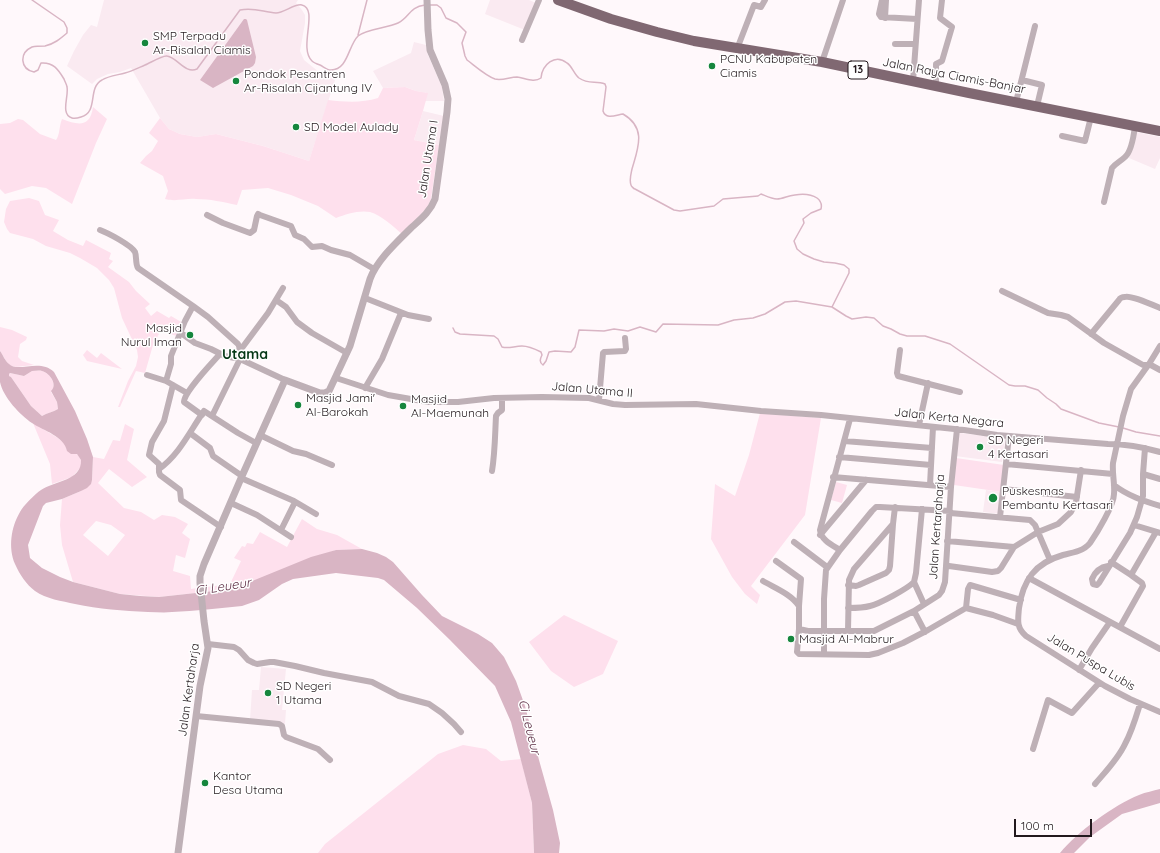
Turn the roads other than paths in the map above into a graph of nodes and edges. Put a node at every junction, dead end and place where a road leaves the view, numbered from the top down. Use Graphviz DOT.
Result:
graph roads {
  1 [pos="539,0"];
  2 [pos="558,0"];
  3 [pos="765,0"];
  4 [pos="843,0"];
  5 [pos="882,0"];
  6 [pos="886,0"];
  7 [pos="919,0"];
  8 [pos="942,0"];
  9 [pos="427,3"];
  10 [pos="885,18"];
  11 [pos="917,19"];
  12 [pos="1035,26"];
  13 [pos="522,40"];
  14 [pos="895,44"];
  15 [pos="915,44"];
  16 [pos="737,49"];
  17 [pos="822,62"];
  18 [pos="1022,80"];
  19 [pos="913,81"];
  20 [pos="936,86"];
  21 [pos="1016,102"];
  22 [pos="1037,106"];
  23 [pos="1091,117"];
  24 [pos="1135,126"];
  25 [pos="1160,131"];
  26 [pos="1062,136"];
  27 [pos="1104,202"];
  28 [pos="207,215"];
  29 [pos="100,230"];
  30 [pos="374,269"];
  31 [pos="283,288"];
  32 [pos="1002,291"];
  33 [pos="365,298"];
  34 [pos="276,300"];
  35 [pos="193,306"];
  36 [pos="1160,308"];
  37 [pos="401,313"];
  38 [pos="429,319"];
  39 [pos="181,334"];
  40 [pos="1091,334"];
  41 [pos="625,338"];
  42 [pos="1160,346"];
  43 [pos="900,350"];
  44 [pos="347,352"];
  45 [pos="220,354"];
  46 [pos="239,356"];
  47 [pos="1149,365"];
  48 [pos="1160,370"];
  49 [pos="147,375"];
  50 [pos="336,378"];
  51 [pos="285,380"];
  52 [pos="166,381"];
  53 [pos="928,384"];
  54 [pos="173,385"];
  55 [pos="366,388"];
  56 [pos="960,392"];
  57 [pos="187,393"];
  58 [pos="502,399"];
  59 [pos="599,400"];
  60 [pos="202,415"];
  61 [pos="212,416"];
  62 [pos="850,419"];
  63 [pos="919,425"];
  64 [pos="933,427"];
  65 [pos="957,429"];
  66 [pos="190,433"];
  67 [pos="260,435"];
  68 [pos="1009,436"];
  69 [pos="844,441"];
  70 [pos="256,443"];
  71 [pos="1117,444"];
  72 [pos="932,448"];
  73 [pos="1145,448"];
  74 [pos="1160,452"];
  75 [pos="839,457"];
  76 [pos="1006,464"];
  77 [pos="332,465"];
  78 [pos="931,465"];
  79 [pos="159,469"];
  80 [pos="1080,470"];
  81 [pos="492,471"];
  82 [pos="1113,474"];
  83 [pos="1143,474"];
  84 [pos="242,477"];
  85 [pos="833,477"];
  86 [pos="1160,479"];
  87 [pos="866,480"];
  88 [pos="930,485"];
  89 [pos="1114,485"];
  90 [pos="951,487"];
  91 [pos="1003,489"];
  92 [pos="1077,497"];
  93 [pos="1142,500"];
  94 [pos="231,502"];
  95 [pos="295,502"];
  96 [pos="1160,506"];
  97 [pos="895,507"];
  98 [pos="922,509"];
  99 [pos="950,512"];
  100 [pos="316,514"];
  101 [pos="1000,517"];
  102 [pos="893,524"];
  103 [pos="1134,525"];
  104 [pos="221,527"];
  105 [pos="281,530"];
  106 [pos="1038,532"];
  107 [pos="1158,532"];
  108 [pos="820,535"];
  109 [pos="291,537"];
  110 [pos="947,541"];
  111 [pos="794,542"];
  112 [pos="1014,547"];
  113 [pos="840,550"];
  114 [pos="1050,560"];
  115 [pos="776,561"];
  116 [pos="827,567"];
  117 [pos="946,567"];
  118 [pos="1131,575"];
  119 [pos="1029,578"];
  120 [pos="763,581"];
  121 [pos="914,582"];
  122 [pos="848,585"];
  123 [pos="1021,600"];
  124 [pos="924,604"];
  125 [pos="799,606"];
  126 [pos="848,608"];
  127 [pos="966,608"];
  128 [pos="914,611"];
  129 [pos="1110,622"];
  130 [pos="1018,624"];
  131 [pos="1120,627"];
  132 [pos="799,630"];
  133 [pos="823,631"];
  134 [pos="848,631"];
  135 [pos="925,632"];
  136 [pos="208,644"];
  137 [pos="1160,649"];
  138 [pos="824,654"];
  139 [pos="1079,670"];
  140 [pos="1099,682"];
  141 [pos="1140,704"];
  142 [pos="1160,712"];
  143 [pos="196,716"];
  144 [pos="461,732"];
  145 [pos="1033,749"];
  146 [pos="330,760"];
  147 [pos="1095,784"];
  148 [pos="178,853"];
  1 -- 13 [label="street"];
  2 -- 16 [label="highway, Jalan Raya Ciamis-Banjar / 13"];
  3 -- 16 [label="street"];
  4 -- 17 [label="street"];
  5 -- 10 [label="street"];
  6 -- 10 [label="street"];
  7 -- 11 [label="street"];
  8 -- 20 [label="street"];
  9 -- 30 [label="street, Jalan Utama I"];
  10 -- 11 [label="street"];
  11 -- 15 [label="street"];
  12 -- 18 [label="street"];
  14 -- 15 [label="street"];
  15 -- 19 [label="street"];
  16 -- 17 [label="highway, Jalan Raya Ciamis-Banjar / 13"];
  17 -- 19 [label="highway, Jalan Raya Ciamis-Banjar / 13"];
  18 -- 21 [label="street"];
  18 -- 22 [label="street"];
  19 -- 20 [label="highway, Jalan Raya Ciamis-Banjar / 13"];
  20 -- 21 [label="highway, Jalan Raya Ciamis-Banjar / 13"];
  21 -- 22 [label="highway, Jalan Raya Ciamis-Banjar / 13"];
  22 -- 23 [label="highway, Jalan Raya Ciamis-Banjar / 13"];
  23 -- 24 [label="highway, Jalan Raya Ciamis-Banjar / 13"];
  23 -- 26 [label="street"];
  24 -- 25 [label="highway, Jalan Raya Ciamis-Banjar / 13"];
  24 -- 27 [label="street"];
  28 -- 30 [label="street"];
  29 -- 35 [label="street"];
  30 -- 33 [label="street, Jalan Utama I"];
  31 -- 34 [label="street"];
  32 -- 40 [label="street"];
  33 -- 37 [label="street"];
  33 -- 44 [label="street, Jalan Utama I"];
  34 -- 44 [label="street"];
  34 -- 46 [label="street"];
  35 -- 39 [label="street"];
  35 -- 46 [label="street"];
  36 -- 40 [label="street"];
  37 -- 38 [label="street"];
  37 -- 55 [label="street"];
  39 -- 45 [label="street"];
  39 -- 52 [label="street"];
  40 -- 47 [label="street"];
  41 -- 59 [label="street"];
  42 -- 47 [label="street"];
  43 -- 53 [label="street"];
  44 -- 50 [label="street, Jalan Utama I"];
  45 -- 46 [label="street"];
  45 -- 57 [label="street"];
  46 -- 51 [label="street"];
  46 -- 61 [label="street"];
  47 -- 48 [label="street"];
  47 -- 71 [label="street"];
  49 -- 52 [label="street"];
  50 -- 51 [label="street, Jalan Utama I"];
  50 -- 55 [label="street, Jalan Utama II"];
  51 -- 67 [label="street, Jalan Kertaharja"];
  52 -- 54 [label="street"];
  53 -- 56 [label="street"];
  53 -- 63 [label="street"];
  54 -- 57 [label="street"];
  54 -- 79 [label="street"];
  55 -- 58 [label="street, Jalan Utama II"];
  57 -- 60 [label="street"];
  58 -- 59 [label="street, Jalan Utama II"];
  58 -- 81 [label="street"];
  59 -- 62 [label="street, Jalan Utama II"];
  60 -- 61 [label="street"];
  60 -- 66 [label="street"];
  61 -- 70 [label="street"];
  62 -- 63 [label="street, Jalan Kerta Negara"];
  62 -- 69 [label="street"];
  63 -- 64 [label="street, Jalan Kerta Negara"];
  64 -- 65 [label="street, Jalan Kerta Negara"];
  64 -- 72 [label="street"];
  65 -- 68 [label="street, Jalan Kerta Negara"];
  65 -- 90 [label="street, Jalan Kertaraharja"];
  66 -- 79 [label="street"];
  66 -- 84 [label="street"];
  67 -- 70 [label="street, Jalan Kertaharja"];
  67 -- 77 [label="street"];
  68 -- 71 [label="street, Jalan Kerta Negara"];
  68 -- 76 [label="street"];
  69 -- 72 [label="street"];
  69 -- 75 [label="street"];
  70 -- 84 [label="street, Jalan Kertaharja"];
  71 -- 73 [label="street, Jalan Kerta Negara"];
  71 -- 82 [label="street"];
  72 -- 78 [label="street"];
  73 -- 74 [label="street, Jalan Kerta Negara"];
  73 -- 83 [label="street"];
  75 -- 78 [label="street"];
  75 -- 85 [label="street"];
  76 -- 80 [label="street"];
  76 -- 91 [label="street"];
  78 -- 88 [label="street"];
  79 -- 104 [label="street"];
  80 -- 82 [label="street"];
  80 -- 92 [label="street"];
  82 -- 89 [label="street"];
  83 -- 86 [label="street"];
  83 -- 93 [label="street"];
  84 -- 94 [label="street, Jalan Kertaharja"];
  84 -- 95 [label="street"];
  85 -- 87 [label="street"];
  85 -- 108 [label="street"];
  87 -- 88 [label="street"];
  87 -- 108 [label="street"];
  88 -- 90 [label="street"];
  89 -- 93 [label="street"];
  89 -- 114 [label="street"];
  90 -- 99 [label="street, Jalan Kertaraharja"];
  91 -- 92 [label="street"];
  91 -- 101 [label="street"];
  92 -- 106 [label="street"];
  93 -- 96 [label="street"];
  93 -- 103 [label="street"];
  94 -- 104 [label="street, Jalan Kertaharja"];
  94 -- 105 [label="street"];
  95 -- 100 [label="street"];
  95 -- 105 [label="street"];
  97 -- 98 [label="street"];
  97 -- 102 [label="street"];
  97 -- 113 [label="street"];
  98 -- 99 [label="street"];
  98 -- 121 [label="street"];
  99 -- 101 [label="street"];
  99 -- 110 [label="street, Jalan Kertaraharja"];
  101 -- 106 [label="street"];
  102 -- 122 [label="street"];
  102 -- 122 [label="street"];
  103 -- 107 [label="street"];
  103 -- 118 [label="street"];
  104 -- 136 [label="street, Jalan Kertaharja"];
  105 -- 109 [label="street"];
  106 -- 112 [label="street"];
  106 -- 114 [label="street"];
  107 -- 118 [label="street"];
  108 -- 113 [label="street"];
  110 -- 112 [label="street"];
  110 -- 117 [label="street, Jalan Kertaraharja"];
  111 -- 116 [label="street"];
  112 -- 117 [label="street"];
  113 -- 116 [label="street"];
  114 -- 119 [label="street"];
  115 -- 125 [label="street"];
  116 -- 133 [label="street"];
  117 -- 124 [label="street, Jalan Kertaraharja"];
  118 -- 131 [label="street"];
  119 -- 123 [label="street"];
  119 -- 129 [label="street"];
  120 -- 125 [label="street"];
  121 -- 124 [label="street"];
  121 -- 126 [label="street"];
  122 -- 126 [label="street"];
  123 -- 127 [label="street"];
  123 -- 130 [label="street"];
  124 -- 128 [label="street, Jalan Kertaraharja"];
  125 -- 132 [label="street"];
  126 -- 134 [label="street"];
  127 -- 130 [label="street"];
  127 -- 135 [label="street"];
  128 -- 134 [label="street, Jalan Kertaraharja"];
  128 -- 135 [label="street"];
  129 -- 131 [label="street"];
  129 -- 139 [label="street"];
  130 -- 139 [label="street, Jalan Puspa Lubis"];
  131 -- 137 [label="street"];
  132 -- 133 [label="street, Jalan Kertaraharja"];
  132 -- 138 [label="street"];
  133 -- 134 [label="street, Jalan Kertaraharja"];
  133 -- 138 [label="street"];
  135 -- 138 [label="street"];
  136 -- 143 [label="street, Jalan Kertaharja"];
  136 -- 144 [label="street"];
  139 -- 140 [label="street, Jalan Puspa Lubis"];
  140 -- 141 [label="street, Jalan Puspa Lubis"];
  140 -- 145 [label="street"];
  141 -- 142 [label="street, Jalan Puspa Lubis"];
  141 -- 147 [label="street"];
  143 -- 146 [label="street"];
  143 -- 148 [label="street, Jalan Kertaharja"];
}
